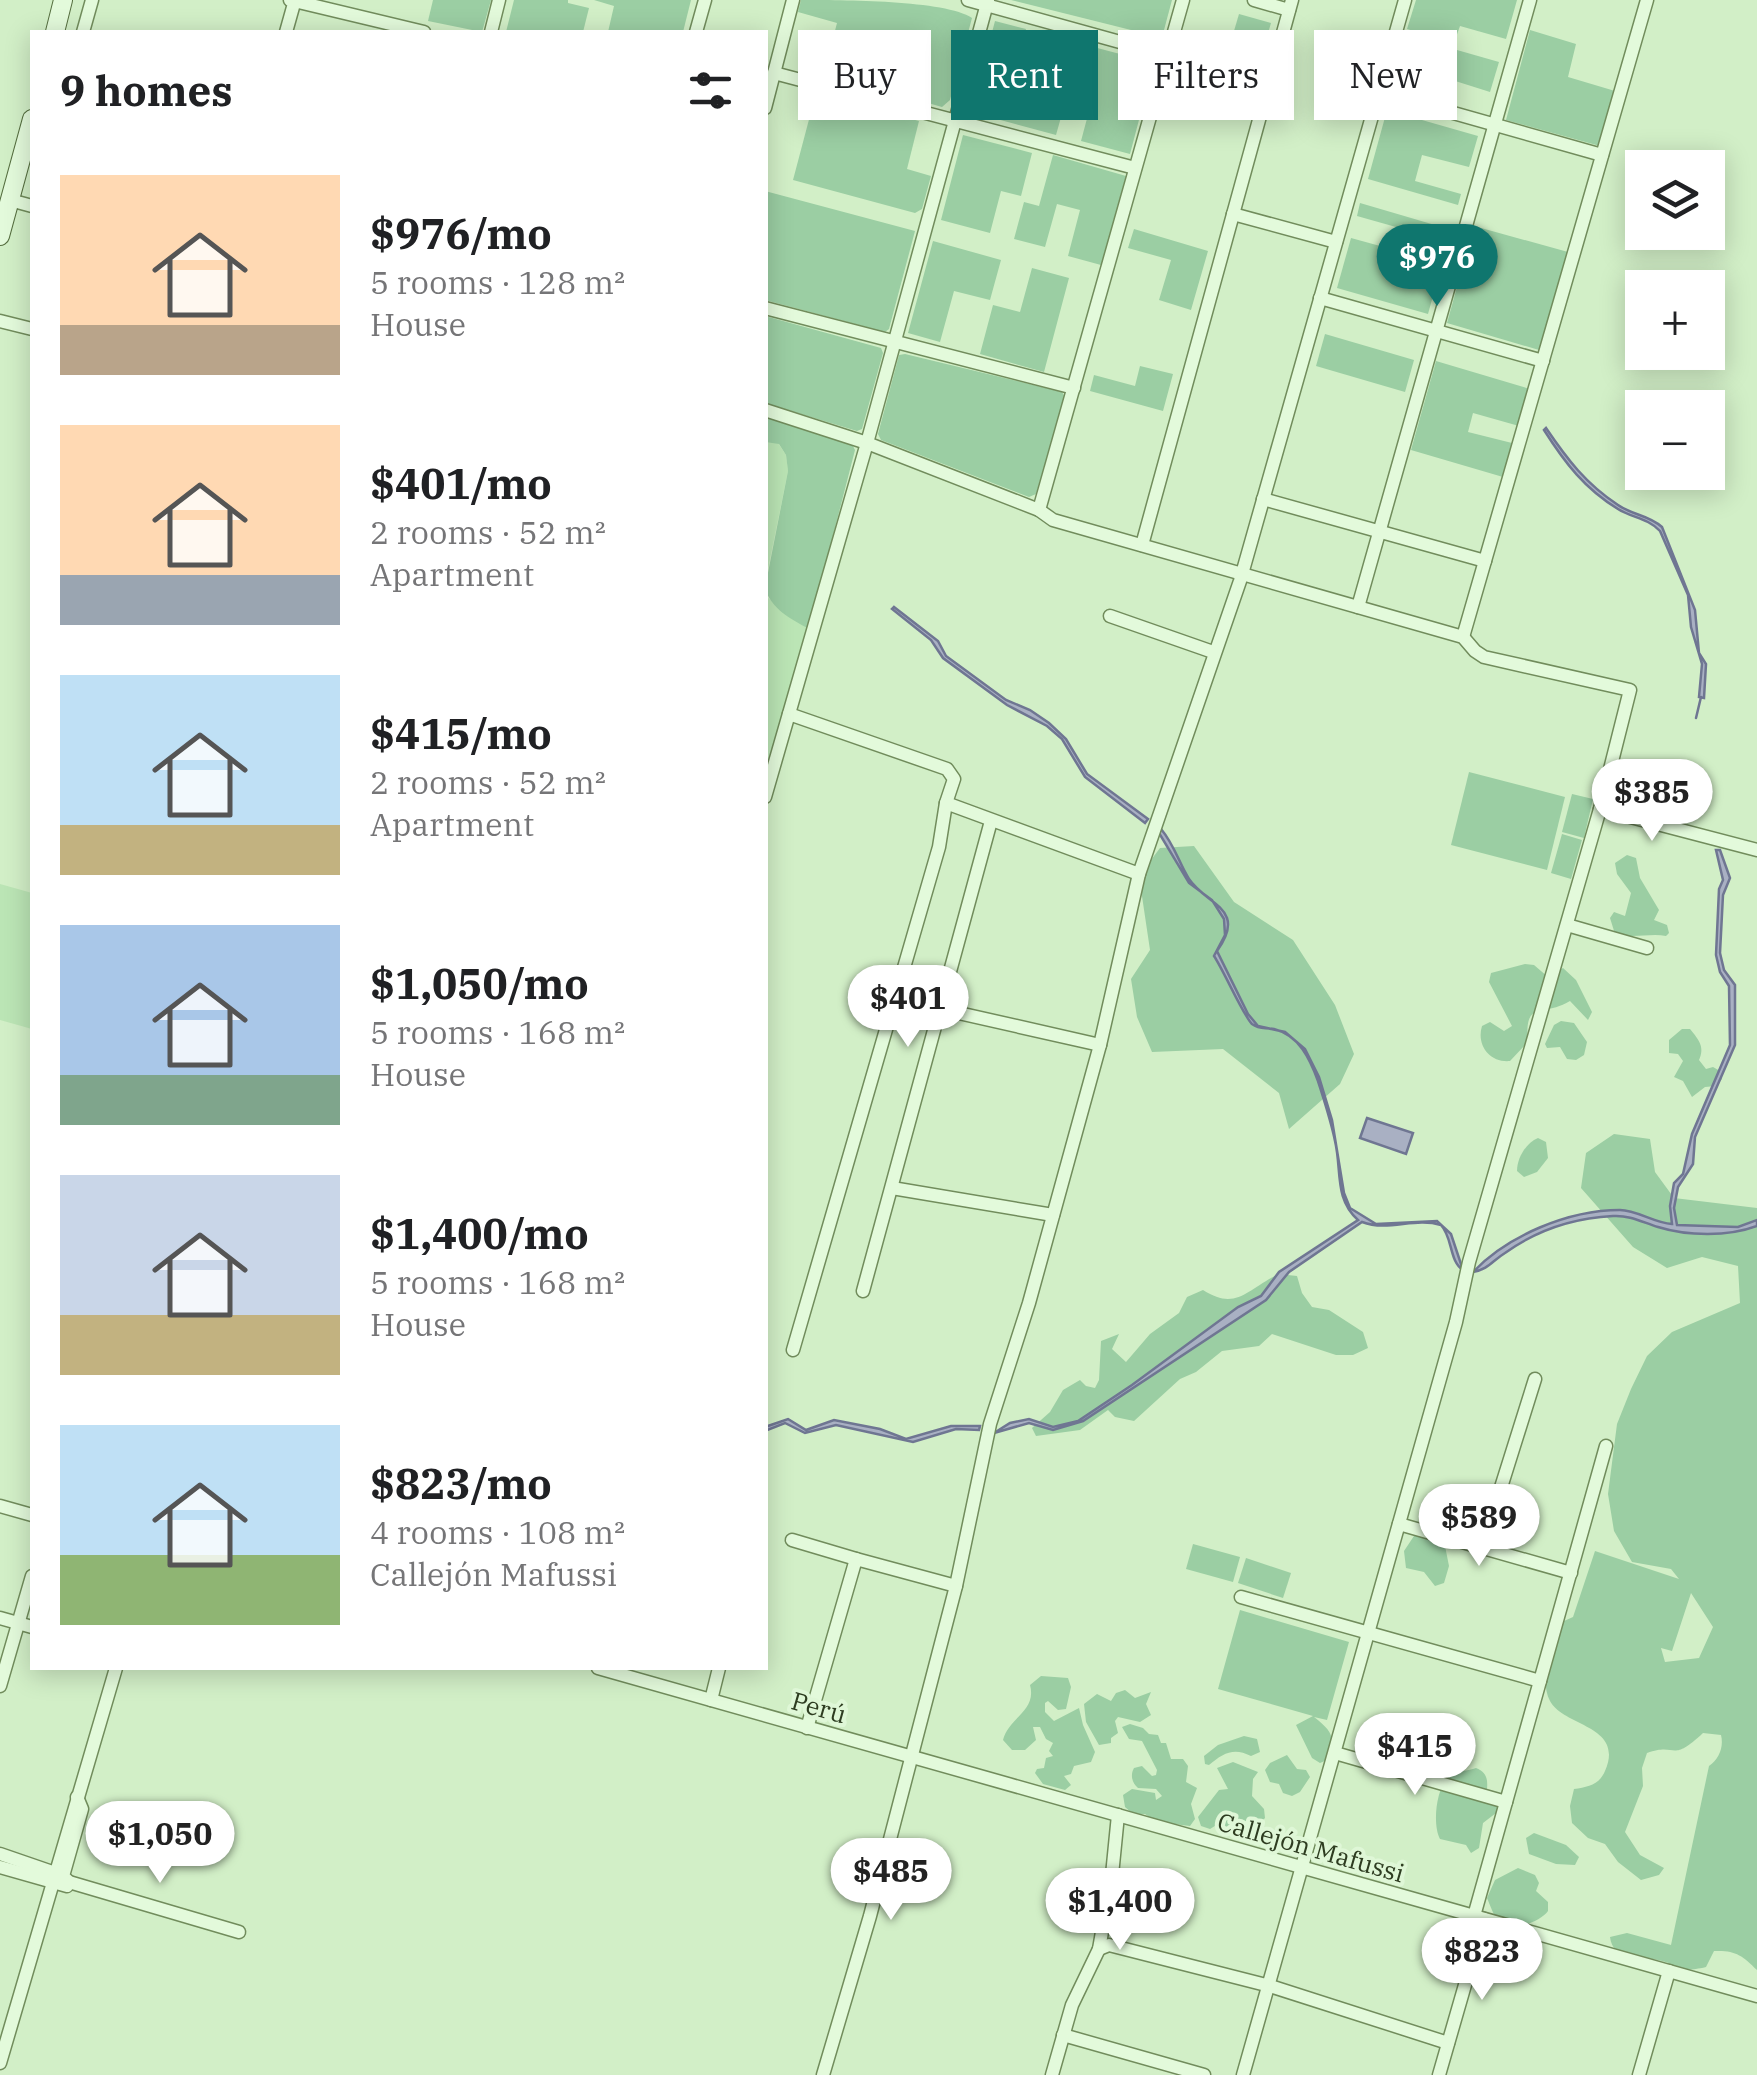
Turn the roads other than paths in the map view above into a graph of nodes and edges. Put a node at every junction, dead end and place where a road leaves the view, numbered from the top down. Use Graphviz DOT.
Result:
graph roads {
  1 [pos="63,0"];
  2 [pos="92,0"];
  3 [pos="294,0"];
  4 [pos="499,0"];
  5 [pos="705,0"];
  6 [pos="793,0"];
  7 [pos="968,0"];
  8 [pos="1183,0"];
  9 [pos="1254,0"];
  10 [pos="1405,0"];
  11 [pos="1530,0"];
  12 [pos="1647,0"];
  13 [pos="987,2"];
  14 [pos="1291,5"];
  15 [pos="56,30"];
  16 [pos="83,30"];
  17 [pos="286,30"];
  18 [pos="416,30"];
  19 [pos="492,30"];
  20 [pos="697,30"];
  21 [pos="1175,30"];
  22 [pos="1397,30"];
  23 [pos="1118,40"];
  24 [pos="774,73"];
  25 [pos="768,96"];
  26 [pos="1457,114"];
  27 [pos="1150,120"];
  28 [pos="1371,120"];
  29 [pos="955,121"];
  30 [pos="1495,125"];
  31 [pos="30,126"];
  32 [pos="1602,155"];
  33 [pos="1136,168"];
  34 [pos="10,200"];
  35 [pos="30,205"];
  36 [pos="1233,214"];
  37 [pos="0,236"];
  38 [pos="1336,242"];
  39 [pos="1320,298"];
  40 [pos="768,309"];
  41 [pos="0,320"];
  42 [pos="30,329"];
  43 [pos="1436,331"];
  44 [pos="895,342"];
  45 [pos="1543,361"];
  46 [pos="1074,388"];
  47 [pos="768,411"];
  48 [pos="867,443"];
  49 [pos="1263,498"];
  50 [pos="1039,510"];
  51 [pos="1380,531"];
  52 [pos="1142,545"];
  53 [pos="1485,561"];
  54 [pos="1242,574"];
  55 [pos="1358,607"];
  56 [pos="1110,616"];
  57 [pos="1463,637"];
  58 [pos="1214,652"];
  59 [pos="789,714"];
  60 [pos="768,787"];
  61 [pos="946,803"];
  62 [pos="1600,808"];
  63 [pos="991,821"];
  64 [pos="1757,850"];
  65 [pos="1139,874"];
  66 [pos="1566,925"];
  67 [pos="1647,948"];
  68 [pos="942,1009"];
  69 [pos="1100,1045"];
  70 [pos="892,1188"];
  71 [pos="1054,1215"];
  72 [pos="863,1290"];
  73 [pos="793,1350"];
  74 [pos="1536,1379"];
  75 [pos="1606,1446"];
  76 [pos="0,1506"];
  77 [pos="30,1514"];
  78 [pos="1399,1524"];
  79 [pos="792,1540"];
  80 [pos="1482,1548"];
  81 [pos="856,1559"];
  82 [pos="1571,1573"];
  83 [pos="956,1586"];
  84 [pos="30,1592"];
  85 [pos="1241,1597"];
  86 [pos="0,1618"];
  87 [pos="26,1625"];
  88 [pos="1369,1631"];
  89 [pos="115,1670"];
  90 [pos="605,1670"];
  91 [pos="718,1670"];
  92 [pos="1540,1681"];
  93 [pos="0,1686"];
  94 [pos="711,1700"];
  95 [pos="807,1728"];
  96 [pos="1335,1753"];
  97 [pos="911,1757"];
  98 [pos="1506,1802"];
  99 [pos="1118,1815"];
  100 [pos="0,1854"];
  101 [pos="0,1867"];
  102 [pos="1303,1868"];
  103 [pos="62,1879"];
  104 [pos="1479,1917"];
  105 [pos="239,1932"];
  106 [pos="1099,1949"];
  107 [pos="1669,1971"];
  108 [pos="1270,1986"];
  109 [pos="1757,1996"];
  110 [pos="1064,2035"];
  111 [pos="1448,2043"];
  112 [pos="0,2063"];
  113 [pos="823,2075"];
  114 [pos="1052,2075"];
  115 [pos="1204,2075"];
  116 [pos="1243,2075"];
  117 [pos="1439,2075"];
  118 [pos="1639,2075"];
  1 -- 15 [label="street"];
  2 -- 16 [label="street"];
  3 -- 17 [label="street"];
  3 -- 18 [label="street"];
  4 -- 19 [label="street"];
  5 -- 20 [label="street"];
  6 -- 24 [label="street"];
  7 -- 13 [label="street"];
  8 -- 21 [label="street"];
  9 -- 14 [label="street"];
  10 -- 22 [label="street"];
  11 -- 30 [label="street"];
  12 -- 32 [label="street"];
  13 -- 23 [label="street"];
  13 -- 29 [label="street"];
  14 -- 36 [label="street"];
  24 -- 25 [label="street"];
  24 -- 29 [label="street"];
  26 -- 30 [label="street"];
  27 -- 33 [label="street"];
  28 -- 38 [label="street"];
  29 -- 33 [label="street"];
  29 -- 44 [label="street"];
  30 -- 32 [label="street"];
  30 -- 43 [label="street"];
  31 -- 34 [label="street"];
  32 -- 45 [label="street"];
  33 -- 46 [label="street"];
  34 -- 35 [label="street"];
  34 -- 37 [label="street"];
  36 -- 38 [label="street"];
  36 -- 52 [label="street"];
  38 -- 39 [label="street"];
  39 -- 43 [label="street"];
  39 -- 49 [label="street"];
  40 -- 44 [label="street"];
  41 -- 42 [label="street"];
  43 -- 45 [label="street"];
  43 -- 51 [label="street"];
  44 -- 46 [label="street"];
  44 -- 48 [label="street"];
  45 -- 53 [label="street"];
  46 -- 50 [label="street"];
  47 -- 48 [label="street"];
  48 -- 50 [label="street"];
  48 -- 59 [label="street"];
  49 -- 51 [label="street"];
  49 -- 54 [label="street"];
  50 -- 52 [label="street"];
  51 -- 53 [label="street"];
  51 -- 55 [label="street"];
  52 -- 54 [label="street"];
  53 -- 57 [label="street"];
  54 -- 55 [label="street"];
  54 -- 58 [label="street"];
  55 -- 57 [label="street"];
  56 -- 58 [label="street"];
  57 -- 62 [label="street"];
  58 -- 65 [label="street"];
  59 -- 60 [label="street"];
  59 -- 61 [label="street"];
  61 -- 63 [label="street"];
  61 -- 73 [label="street"];
  62 -- 64 [label="street"];
  62 -- 66 [label="street"];
  63 -- 65 [label="street"];
  63 -- 68 [label="street"];
  65 -- 69 [label="street"];
  66 -- 67 [label="street"];
  66 -- 78 [label="street"];
  68 -- 69 [label="street"];
  68 -- 70 [label="street"];
  69 -- 71 [label="street"];
  70 -- 71 [label="street"];
  70 -- 72 [label="street"];
  71 -- 83 [label="street"];
  74 -- 80 [label="street"];
  75 -- 82 [label="street"];
  76 -- 77 [label="street"];
  78 -- 80 [label="street"];
  78 -- 88 [label="street"];
  79 -- 81 [label="street"];
  80 -- 82 [label="street"];
  81 -- 83 [label="street"];
  81 -- 95 [label="street"];
  82 -- 92 [label="street"];
  83 -- 97 [label="street"];
  84 -- 87 [label="street"];
  85 -- 88 [label="street"];
  86 -- 87 [label="street"];
  87 -- 93 [label="street"];
  88 -- 92 [label="street"];
  88 -- 96 [label="street"];
  89 -- 103 [label="street"];
  90 -- 94 [label="street, Perú"];
  91 -- 94 [label="street"];
  92 -- 98 [label="street"];
  94 -- 95 [label="street, Perú"];
  95 -- 97 [label="street, Perú"];
  96 -- 98 [label="street"];
  96 -- 102 [label="street"];
  97 -- 99 [label="street, Callejón Mafussi"];
  97 -- 113 [label="street"];
  98 -- 104 [label="street"];
  99 -- 102 [label="street, Callejón Mafussi"];
  99 -- 106 [label="street"];
  100 -- 103 [label="street"];
  101 -- 103 [label="street"];
  102 -- 104 [label="street, Callejón Mafussi"];
  102 -- 108 [label="street"];
  103 -- 105 [label="street"];
  103 -- 112 [label="street"];
  104 -- 107 [label="street, Callejón Mafussi"];
  104 -- 111 [label="street"];
  106 -- 108 [label="street"];
  106 -- 110 [label="street"];
  107 -- 109 [label="street, Callejón Mafussi"];
  107 -- 118 [label="street"];
  108 -- 111 [label="street"];
  108 -- 116 [label="street"];
  110 -- 114 [label="street"];
  110 -- 115 [label="street"];
  111 -- 117 [label="street"];
}
